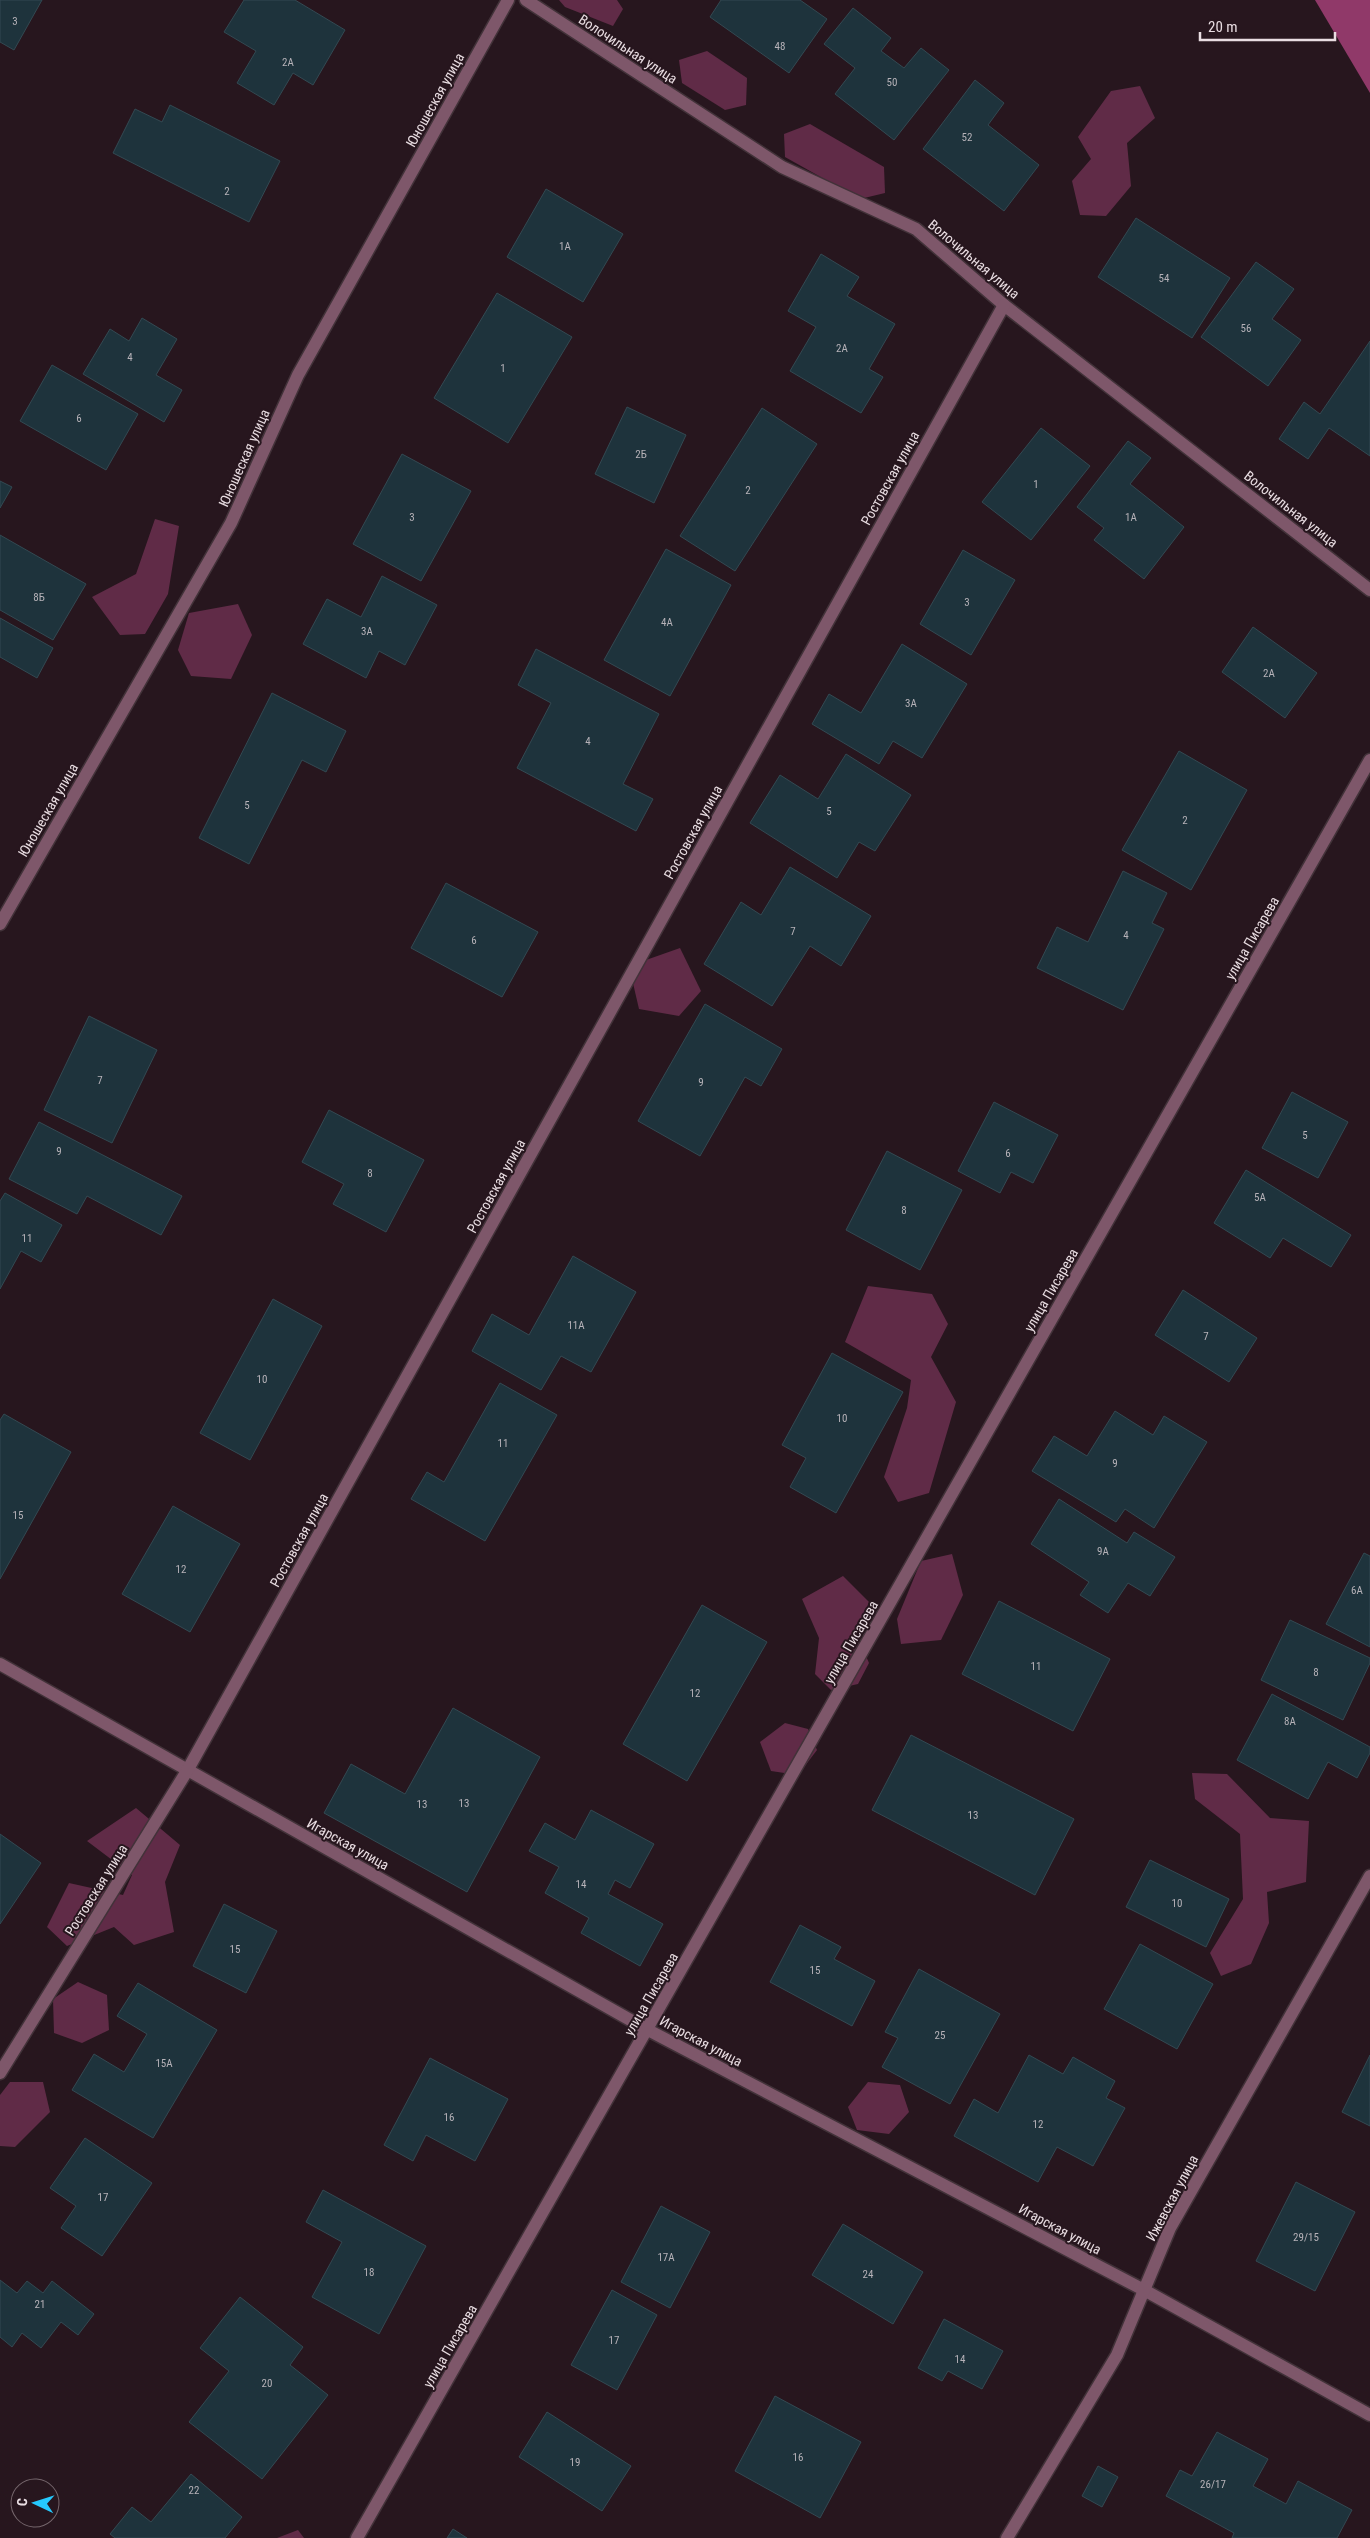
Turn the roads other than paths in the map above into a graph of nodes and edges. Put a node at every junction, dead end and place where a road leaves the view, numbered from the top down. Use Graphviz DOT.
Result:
graph roads {
  1 [pos="508,0"];
  2 [pos="526,0"];
  3 [pos="1004,305"];
  4 [pos="1370,590"];
  5 [pos="1370,760"];
  6 [pos="0,924"];
  7 [pos="0,1664"];
  8 [pos="187,1771"];
  9 [pos="1370,1876"];
  10 [pos="648,2030"];
  11 [pos="0,2073"];
  12 [pos="1144,2290"];
  13 [pos="1370,2414"];
  14 [pos="357,2538"];
  15 [pos="1006,2538"];
  1 -- 6 [label="street, Юношеская улица"];
  2 -- 3 [label="street, Волочильная улица"];
  3 -- 4 [label="street, Волочильная улица"];
  3 -- 8 [label="street, Ростовская улица"];
  5 -- 10 [label="street, улица Писарева"];
  7 -- 8 [label="street, Игарская улица"];
  8 -- 10 [label="street, Игарская улица"];
  8 -- 11 [label="street, Ростовская улица"];
  9 -- 12 [label="street, Ижевская улица"];
  10 -- 12 [label="street, Игарская улица"];
  10 -- 14 [label="street, улица Писарева"];
  12 -- 13 [label="street, Игарская улица"];
  12 -- 15 [label="street, Ижевская улица"];
}
